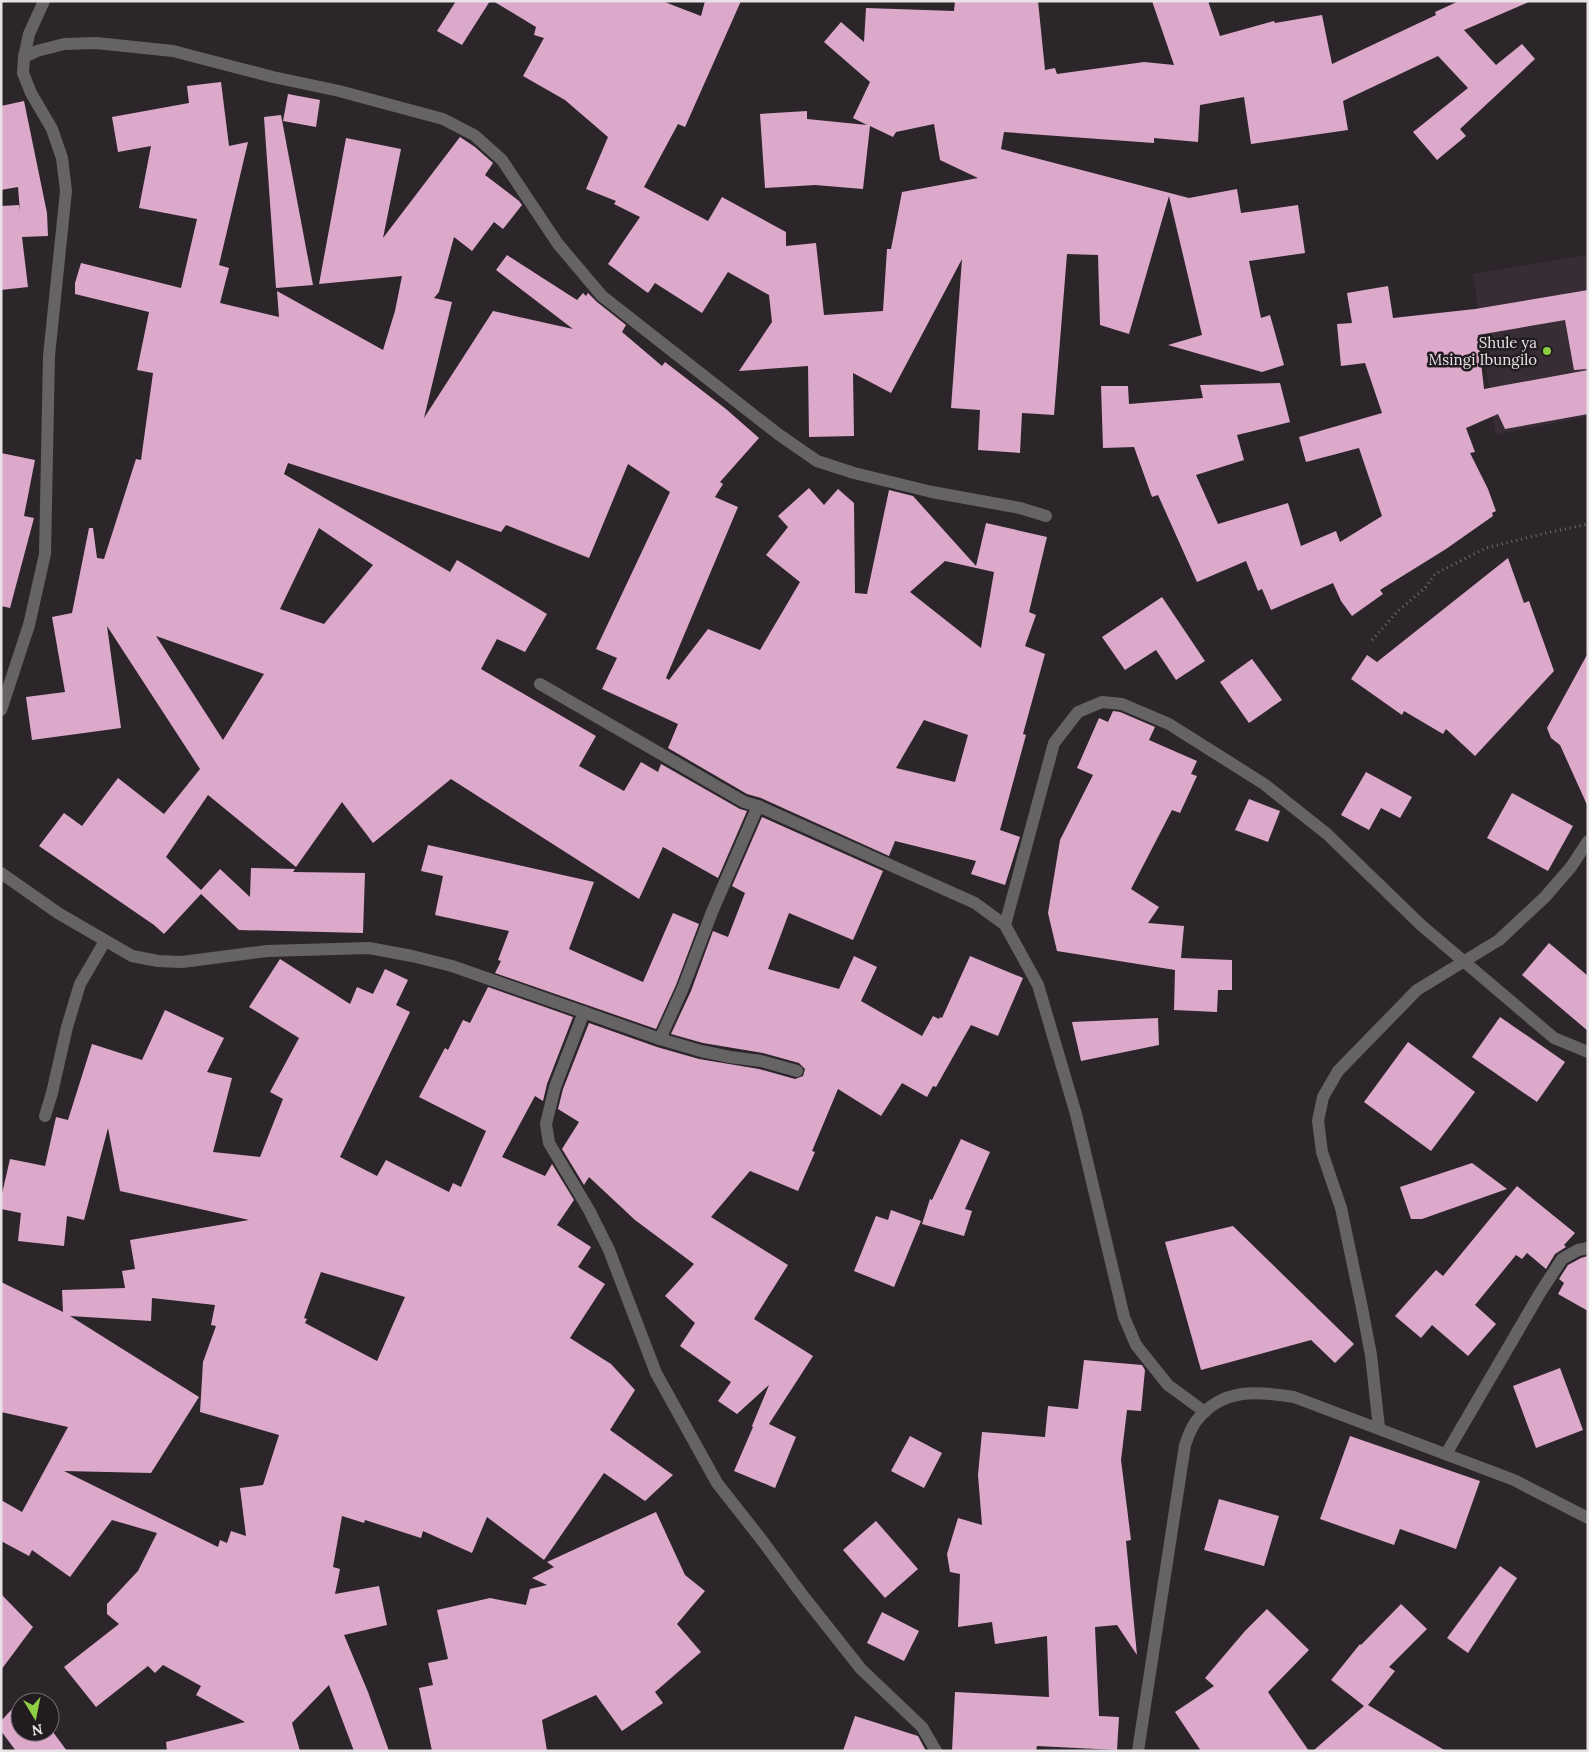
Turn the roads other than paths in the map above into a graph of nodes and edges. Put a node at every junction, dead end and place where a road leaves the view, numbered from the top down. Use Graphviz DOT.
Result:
graph roads {
  1 [pos="44,1"];
  2 [pos="24,58"];
  3 [pos="1046,516"];
  4 [pos="540,684"];
  5 [pos="1,710"];
  6 [pos="758,806"];
  7 [pos="1588,841"];
  8 [pos="1,873"];
  9 [pos="1005,925"];
  10 [pos="106,941"];
  11 [pos="1465,962"];
  12 [pos="584,1012"];
  13 [pos="660,1039"];
  14 [pos="1588,1052"];
  15 [pos="797,1071"];
  16 [pos="45,1116"];
  17 [pos="1588,1248"];
  18 [pos="1205,1412"];
  19 [pos="1379,1428"];
  20 [pos="1446,1454"];
  21 [pos="1588,1518"];
  22 [pos="936,1751"];
  23 [pos="1138,1751"];
  1 -- 2 [label="street"];
  2 -- 3 [label="street"];
  2 -- 5 [label="street"];
  4 -- 6 [label="street"];
  6 -- 9 [label="street"];
  6 -- 13 [label="street"];
  7 -- 11 [label="street"];
  8 -- 10 [label="street"];
  9 -- 11 [label="street"];
  9 -- 18 [label="street"];
  10 -- 12 [label="street"];
  10 -- 16 [label="street"];
  11 -- 14 [label="street"];
  11 -- 19 [label="street"];
  12 -- 13 [label="street"];
  12 -- 22 [label="street"];
  13 -- 15 [label="street"];
  17 -- 20 [label="street"];
  18 -- 19 [label="street"];
  18 -- 23 [label="street"];
  19 -- 20 [label="street"];
  20 -- 21 [label="street"];
}
